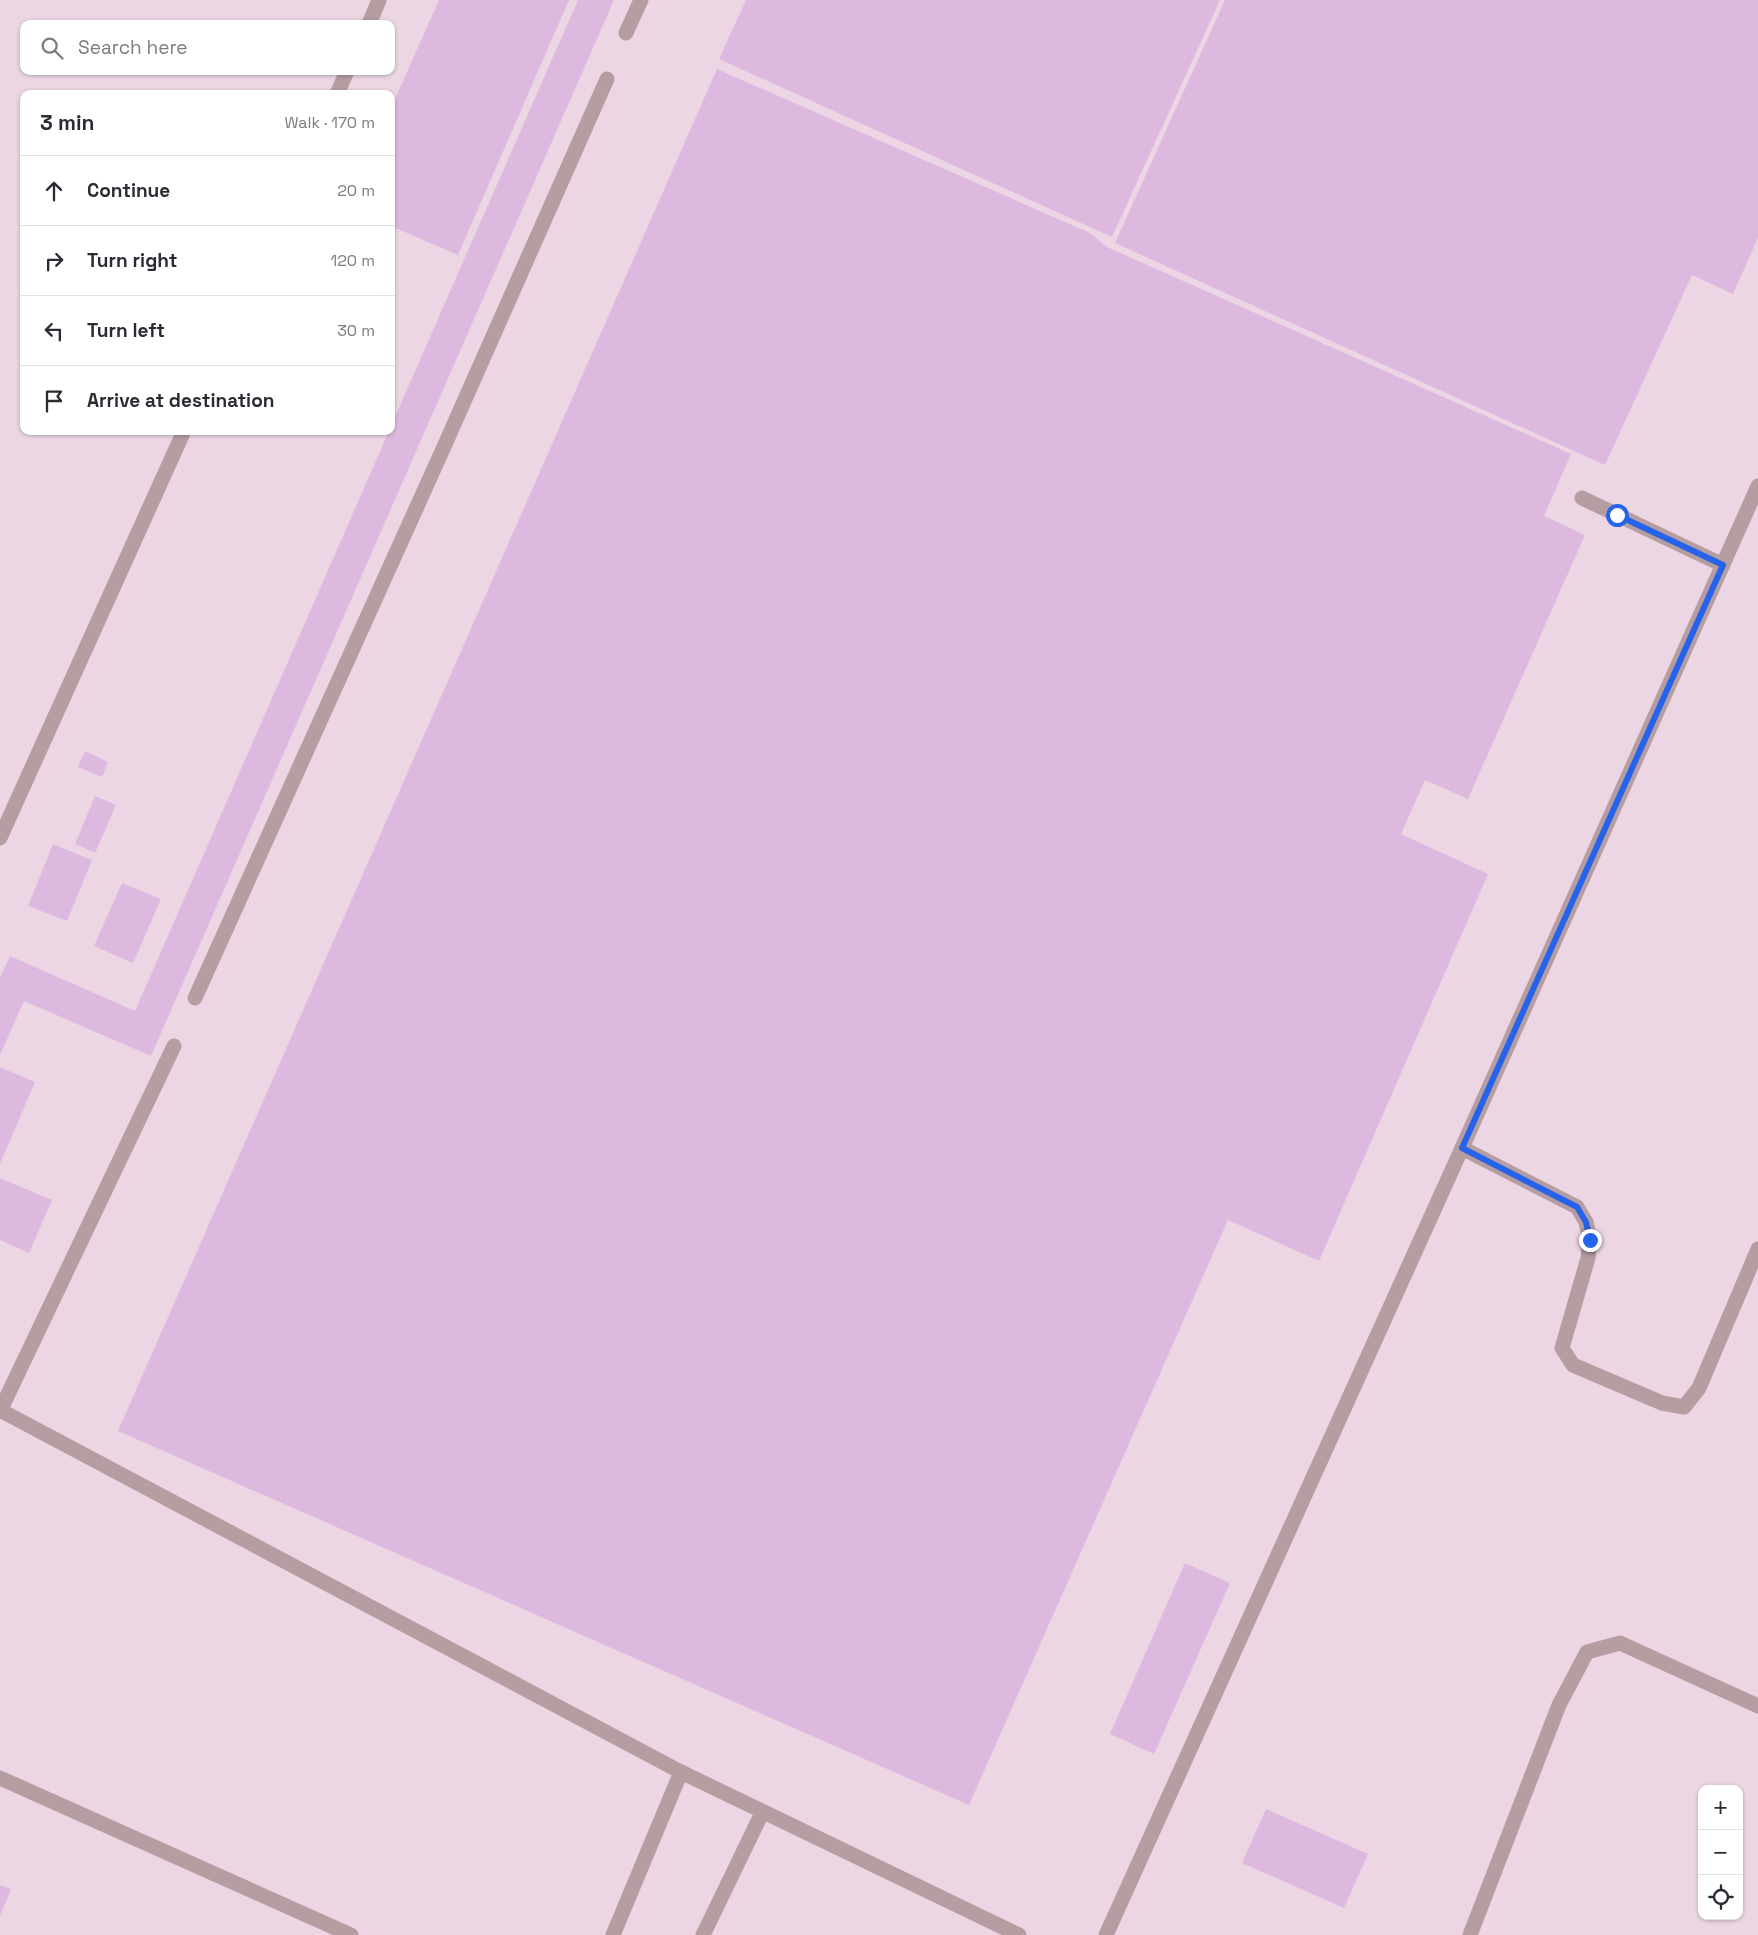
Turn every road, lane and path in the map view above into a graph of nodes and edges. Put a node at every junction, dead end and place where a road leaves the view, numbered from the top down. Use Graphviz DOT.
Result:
graph roads {
  1 [pos="379,0"];
  2 [pos="641,0"];
  3 [pos="371,20"];
  4 [pos="626,33"];
  5 [pos="345,75"];
  6 [pos="607,79"];
  7 [pos="339,90"];
  8 [pos="182,435"];
  9 [pos="1758,486"];
  10 [pos="1582,498"];
  11 [pos="1723,565"];
  12 [pos="0,838"];
  13 [pos="195,998"];
  14 [pos="174,1046"];
  15 [pos="1462,1148"];
  16 [pos="1758,1249"];
  17 [pos="0,1410"];
  18 [pos="1758,1706"];
  19 [pos="681,1772"];
  20 [pos="0,1778"];
  21 [pos="762,1813"];
  22 [pos="351,1935"];
  23 [pos="613,1935"];
  24 [pos="703,1935"];
  25 [pos="1018,1935"];
  26 [pos="1106,1935"];
  27 [pos="1470,1935"];
  1 -- 3 [label="lane"];
  2 -- 4 [label="lane"];
  5 -- 7 [label="lane"];
  6 -- 13 [label="lane"];
  8 -- 12 [label="lane"];
  9 -- 11 [label="lane"];
  10 -- 11 [label="lane"];
  11 -- 15 [label="lane"];
  14 -- 17 [label="lane"];
  15 -- 16 [label="lane"];
  15 -- 26 [label="lane"];
  17 -- 19 [label="lane"];
  18 -- 27 [label="lane"];
  19 -- 21 [label="lane"];
  19 -- 23 [label="lane"];
  20 -- 22 [label="lane"];
  21 -- 24 [label="lane"];
  21 -- 25 [label="lane"];
}
